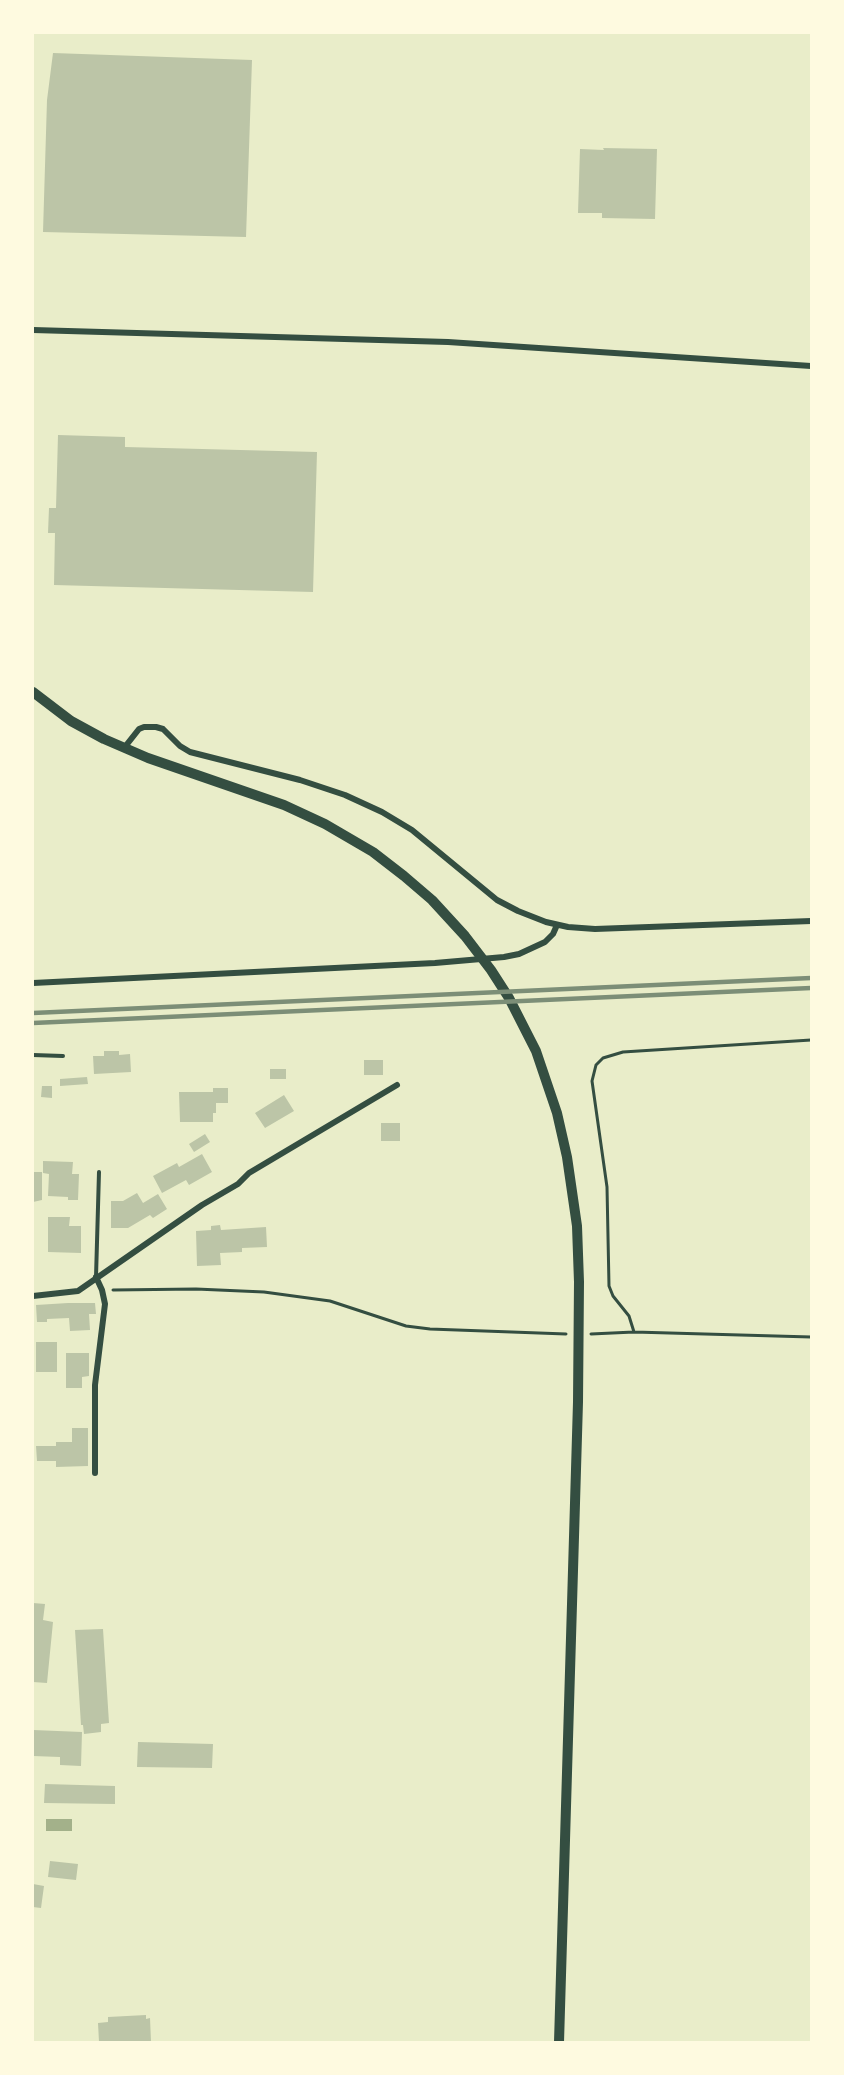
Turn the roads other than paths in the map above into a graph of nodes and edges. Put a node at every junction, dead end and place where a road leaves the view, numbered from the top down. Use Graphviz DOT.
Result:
graph roads {
  1 [pos="33,330"];
  2 [pos="811,366"];
  3 [pos="33,692"];
  4 [pos="124,748"];
  5 [pos="811,921"];
  6 [pos="557,925"];
  7 [pos="33,983"];
  8 [pos="33,1055"];
  9 [pos="63,1056"];
  10 [pos="397,1085"];
  11 [pos="99,1172"];
  12 [pos="96,1277"];
  13 [pos="33,1296"];
  14 [pos="95,1473"];
  15 [pos="559,2042"];
  1 -- 2 [label="street"];
  3 -- 4 [label="main road"];
  4 -- 6 [label="street"];
  4 -- 15 [label="main road"];
  5 -- 6 [label="street"];
  6 -- 7 [label="street"];
  8 -- 9 [label="lane"];
  10 -- 12 [label="street"];
  11 -- 12 [label="lane"];
  12 -- 13 [label="street"];
  12 -- 14 [label="street"];
}
